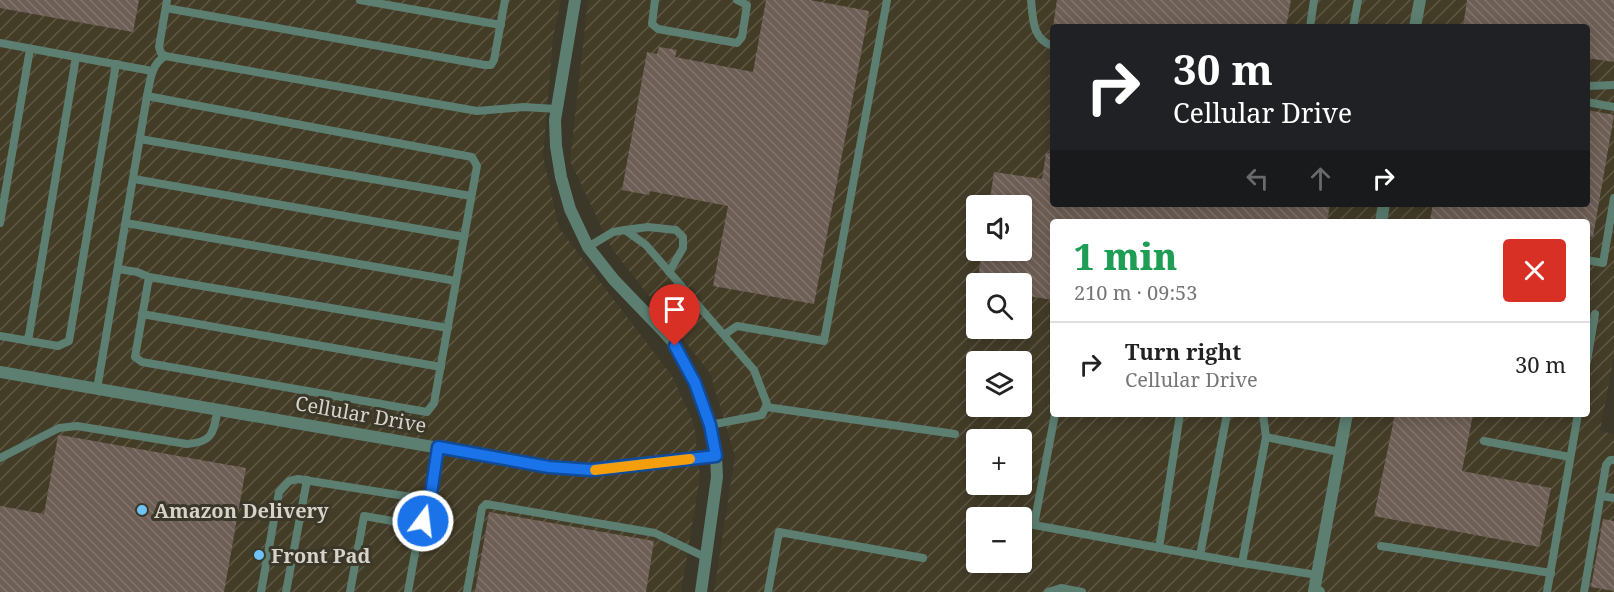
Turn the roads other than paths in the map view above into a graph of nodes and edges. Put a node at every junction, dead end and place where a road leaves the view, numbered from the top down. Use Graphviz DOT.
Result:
graph roads {
  1 [pos="360,0"];
  2 [pos="505,0"];
  3 [pos="575,0"];
  4 [pos="655,0"];
  5 [pos="737,0"];
  6 [pos="888,0"];
  7 [pos="1031,0"];
  8 [pos="1314,0"];
  9 [pos="1358,0"];
  10 [pos="1420,0"];
  11 [pos="167,4"];
  12 [pos="1310,24"];
  13 [pos="1354,24"];
  14 [pos="1416,24"];
  15 [pos="501,25"];
  16 [pos="0,43"];
  17 [pos="1050,45"];
  18 [pos="30,48"];
  19 [pos="165,56"];
  20 [pos="76,57"];
  21 [pos="116,64"];
  22 [pos="152,71"];
  23 [pos="1614,85"];
  24 [pos="1590,86"];
  25 [pos="147,96"];
  26 [pos="1590,102"];
  27 [pos="1614,106"];
  28 [pos="556,109"];
  29 [pos="140,139"];
  30 [pos="134,179"];
  31 [pos="471,196"];
  32 [pos="1614,198"];
  33 [pos="0,223"];
  34 [pos="126,223"];
  35 [pos="625,230"];
  36 [pos="464,237"];
  37 [pos="588,247"];
  38 [pos="1590,261"];
  39 [pos="118,269"];
  40 [pos="669,272"];
  41 [pos="149,277"];
  42 [pos="456,281"];
  43 [pos="142,314"];
  44 [pos="1595,314"];
  45 [pos="448,328"];
  46 [pos="725,334"];
  47 [pos="0,336"];
  48 [pos="28,341"];
  49 [pos="1590,343"];
  50 [pos="441,367"];
  51 [pos="0,372"];
  52 [pos="98,389"];
  53 [pos="766,407"];
  54 [pos="218,409"];
  55 [pos="1054,417"];
  56 [pos="1180,417"];
  57 [pos="1226,417"];
  58 [pos="1263,417"];
  59 [pos="1346,417"];
  60 [pos="1577,417"];
  61 [pos="710,425"];
  62 [pos="955,434"];
  63 [pos="1266,437"];
  64 [pos="1484,441"];
  65 [pos="438,447"];
  66 [pos="1340,452"];
  67 [pos="716,456"];
  68 [pos="1570,457"];
  69 [pos="0,458"];
  70 [pos="1614,460"];
  71 [pos="307,480"];
  72 [pos="1601,496"];
  73 [pos="1614,498"];
  74 [pos="430,500"];
  75 [pos="421,526"];
  76 [pos="1381,546"];
  77 [pos="1159,548"];
  78 [pos="1200,555"];
  79 [pos="706,558"];
  80 [pos="923,558"];
  81 [pos="1242,563"];
  82 [pos="1551,573"];
  83 [pos="1317,575"];
  84 [pos="261,592"];
  85 [pos="286,592"];
  86 [pos="351,592"];
  87 [pos="408,592"];
  88 [pos="467,592"];
  89 [pos="701,592"];
  90 [pos="768,592"];
  91 [pos="1048,592"];
  92 [pos="1083,592"];
  93 [pos="1315,592"];
  94 [pos="1547,592"];
  95 [pos="1584,592"];
  1 -- 15 [label="lane"];
  2 -- 15 [label="lane"];
  3 -- 28 [label="street"];
  4 -- 5 [label="lane"];
  6 -- 46 [label="lane"];
  7 -- 17 [label="lane"];
  8 -- 12 [label="lane"];
  9 -- 13 [label="lane"];
  10 -- 14 [label="street"];
  11 -- 15 [label="lane"];
  11 -- 19 [label="lane"];
  16 -- 18 [label="lane"];
  18 -- 20 [label="lane"];
  18 -- 33 [label="lane"];
  19 -- 22 [label="lane"];
  19 -- 28 [label="lane"];
  20 -- 21 [label="lane"];
  20 -- 48 [label="lane"];
  21 -- 22 [label="lane"];
  21 -- 48 [label="lane"];
  22 -- 25 [label="lane"];
  23 -- 24 [label="lane"];
  25 -- 29 [label="lane"];
  25 -- 31 [label="lane"];
  26 -- 27 [label="lane"];
  28 -- 37 [label="street"];
  29 -- 30 [label="lane"];
  29 -- 31 [label="lane"];
  30 -- 34 [label="lane"];
  30 -- 36 [label="lane"];
  31 -- 36 [label="lane"];
  32 -- 38 [label="lane"];
  34 -- 39 [label="lane"];
  34 -- 42 [label="lane"];
  35 -- 37 [label="lane"];
  35 -- 40 [label="lane"];
  35 -- 40 [label="lane"];
  36 -- 42 [label="lane"];
  37 -- 61 [label="street"];
  39 -- 41 [label="lane"];
  39 -- 52 [label="lane"];
  40 -- 46 [label="lane"];
  41 -- 43 [label="lane"];
  41 -- 45 [label="lane"];
  42 -- 45 [label="lane"];
  43 -- 50 [label="lane"];
  43 -- 50 [label="lane"];
  44 -- 49 [label="lane"];
  45 -- 50 [label="lane"];
  46 -- 53 [label="lane"];
  47 -- 48 [label="lane"];
  51 -- 52 [label="street, Cellular Drive"];
  52 -- 54 [label="street, Cellular Drive"];
  53 -- 61 [label="lane"];
  53 -- 62 [label="lane"];
  54 -- 65 [label="street, Cellular Drive"];
  54 -- 69 [label="lane"];
  55 -- 77 [label="lane"];
  56 -- 77 [label="lane"];
  57 -- 78 [label="lane"];
  58 -- 63 [label="lane"];
  59 -- 66 [label="street"];
  60 -- 68 [label="lane"];
  61 -- 67 [label="street"];
  63 -- 66 [label="lane"];
  63 -- 81 [label="lane"];
  64 -- 68 [label="lane"];
  65 -- 67 [label="street, Cellular Drive"];
  65 -- 74 [label="lane"];
  66 -- 83 [label="street"];
  67 -- 79 [label="street"];
  68 -- 82 [label="lane"];
  70 -- 72 [label="lane"];
  71 -- 74 [label="lane"];
  71 -- 84 [label="lane"];
  71 -- 85 [label="lane"];
  72 -- 73 [label="lane"];
  72 -- 95 [label="lane"];
  74 -- 75 [label="lane"];
  75 -- 86 [label="lane"];
  75 -- 87 [label="lane"];
  76 -- 82 [label="lane"];
  77 -- 78 [label="lane"];
  78 -- 81 [label="lane"];
  79 -- 88 [label="lane"];
  79 -- 89 [label="street"];
  80 -- 90 [label="lane"];
  81 -- 83 [label="lane"];
  82 -- 94 [label="lane"];
  83 -- 93 [label="street"];
  91 -- 92 [label="lane"];
}
